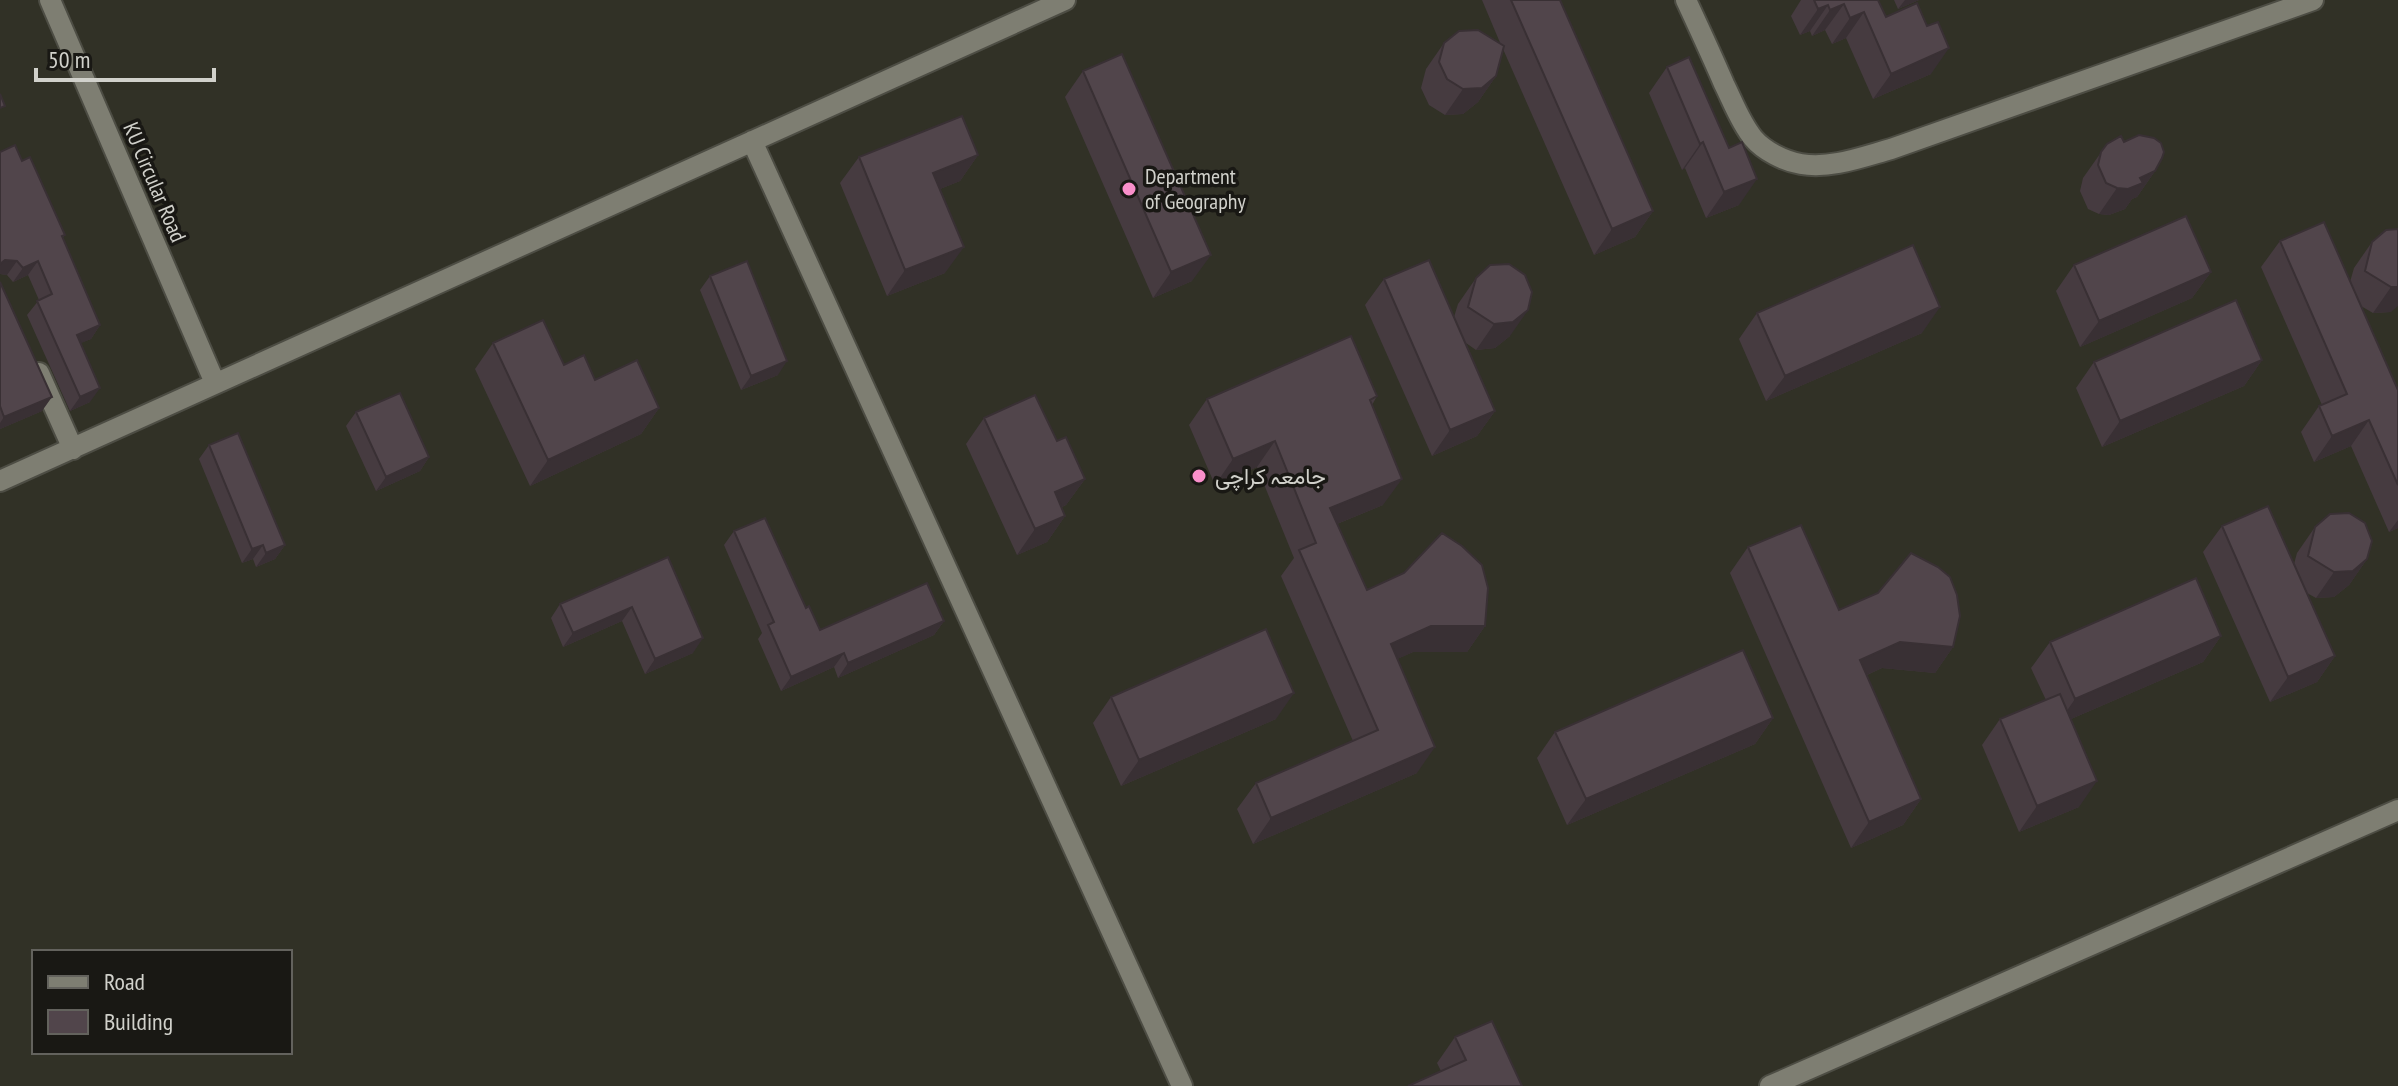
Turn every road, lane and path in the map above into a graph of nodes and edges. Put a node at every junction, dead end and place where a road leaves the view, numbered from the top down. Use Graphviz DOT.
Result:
graph roads {
  1 [pos="50,0"];
  2 [pos="1065,0"];
  3 [pos="1686,0"];
  4 [pos="2313,0"];
  5 [pos="752,141"];
  6 [pos="31,354"];
  7 [pos="215,383"];
  8 [pos="73,449"];
  9 [pos="0,481"];
  10 [pos="2398,810"];
  11 [pos="1182,1086"];
  12 [pos="1770,1086"];
  1 -- 7 [label="street, KU Circular Road"];
  2 -- 5 [label="street"];
  3 -- 4 [label="street"];
  5 -- 7 [label="street"];
  5 -- 11 [label="street"];
  6 -- 8 [label="street"];
  7 -- 8 [label="street"];
  8 -- 9 [label="street"];
  10 -- 12 [label="street"];
}
